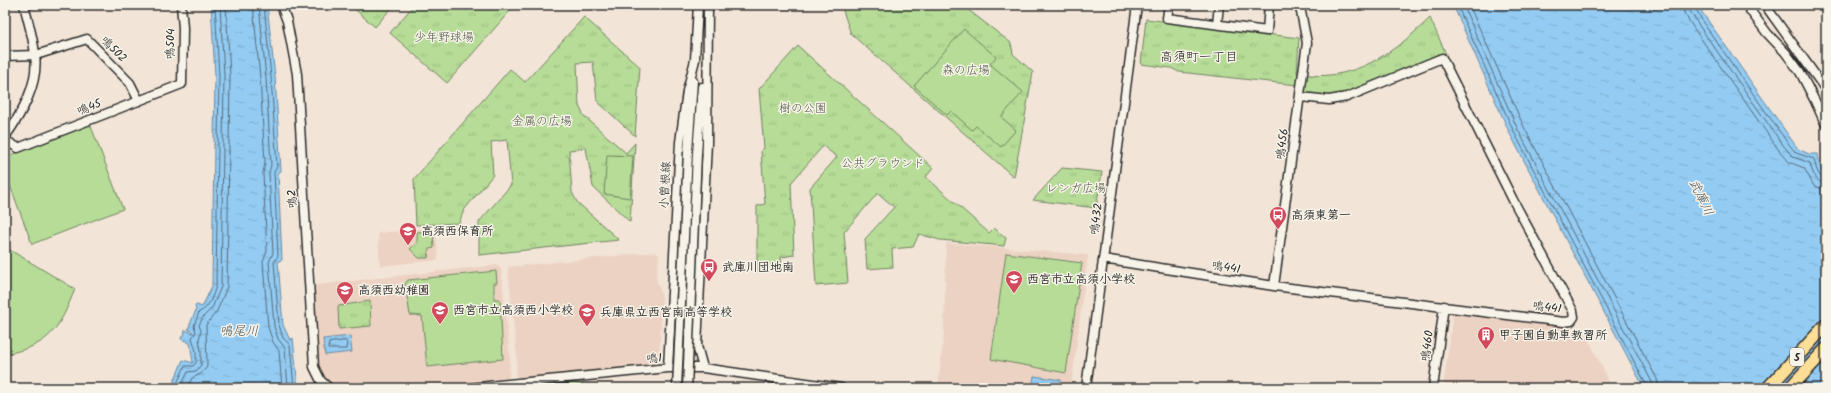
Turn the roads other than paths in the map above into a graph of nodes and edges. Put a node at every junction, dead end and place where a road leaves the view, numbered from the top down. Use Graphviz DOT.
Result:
graph roads {
  1 [pos="24,5"];
  2 [pos="181,5"];
  3 [pos="281,5"];
  4 [pos="698,5"];
  5 [pos="708,5"];
  6 [pos="1137,5"];
  7 [pos="1169,5"];
  8 [pos="1219,5"];
  9 [pos="1269,5"];
  10 [pos="1298,5"];
  11 [pos="1746,5"];
  12 [pos="1765,5"];
  13 [pos="1217,24"];
  14 [pos="707,43"];
  15 [pos="36,55"];
  16 [pos="5,58"];
  17 [pos="695,60"];
  18 [pos="182,84"];
  19 [pos="1826,90"];
  20 [pos="1301,97"];
  21 [pos="139,101"];
  22 [pos="1826,125"];
  23 [pos="5,138"];
  24 [pos="1103,259"];
  25 [pos="1274,286"];
  26 [pos="1444,306"];
  27 [pos="1826,325"];
  28 [pos="1826,349"];
  29 [pos="668,368"];
  30 [pos="703,368"];
  31 [pos="328,388"];
  32 [pos="469,388"];
  33 [pos="677,388"];
  34 [pos="686,388"];
  35 [pos="841,388"];
  36 [pos="1086,388"];
  37 [pos="1433,388"];
  38 [pos="1768,388"];
  39 [pos="1790,388"];
  1 -- 15 [label="street"];
  2 -- 18 [label="street, 鳴504"];
  3 -- 31 [label="street, 鳴2"];
  4 -- 17 [label="street, 小曽根線"];
  5 -- 14 [label="street"];
  6 -- 24 [label="street, 鳴432"];
  7 -- 13 [label="street"];
  8 -- 13 [label="street"];
  9 -- 13 [label="street"];
  10 -- 20 [label="street, 鳴456"];
  11 -- 22 [label="street"];
  12 -- 19 [label="street"];
  14 -- 30 [label="street"];
  14 -- 34 [label="street, bridge"];
  15 -- 16 [label="street"];
  15 -- 21 [label="street, 鳴502"];
  15 -- 23 [label="street"];
  17 -- 29 [label="street, 小曽根線"];
  17 -- 33 [label="street, bridge"];
  18 -- 21 [label="street, 鳴45"];
  20 -- 25 [label="street, 鳴456"];
  20 -- 26 [label="street, 鳴441"];
  21 -- 23 [label="street, 鳴45"];
  24 -- 25 [label="street, 鳴441"];
  24 -- 36 [label="street, 鳴432"];
  25 -- 26 [label="street, 鳴441"];
  26 -- 37 [label="street, 鳴460"];
  27 -- 38 [label="highway, 5"];
  28 -- 39 [label="highway, 5"];
  29 -- 30 [label="street, 鳴1"];
  29 -- 32 [label="street, 鳴1"];
  30 -- 35 [label="street, 鳴1"];
}
